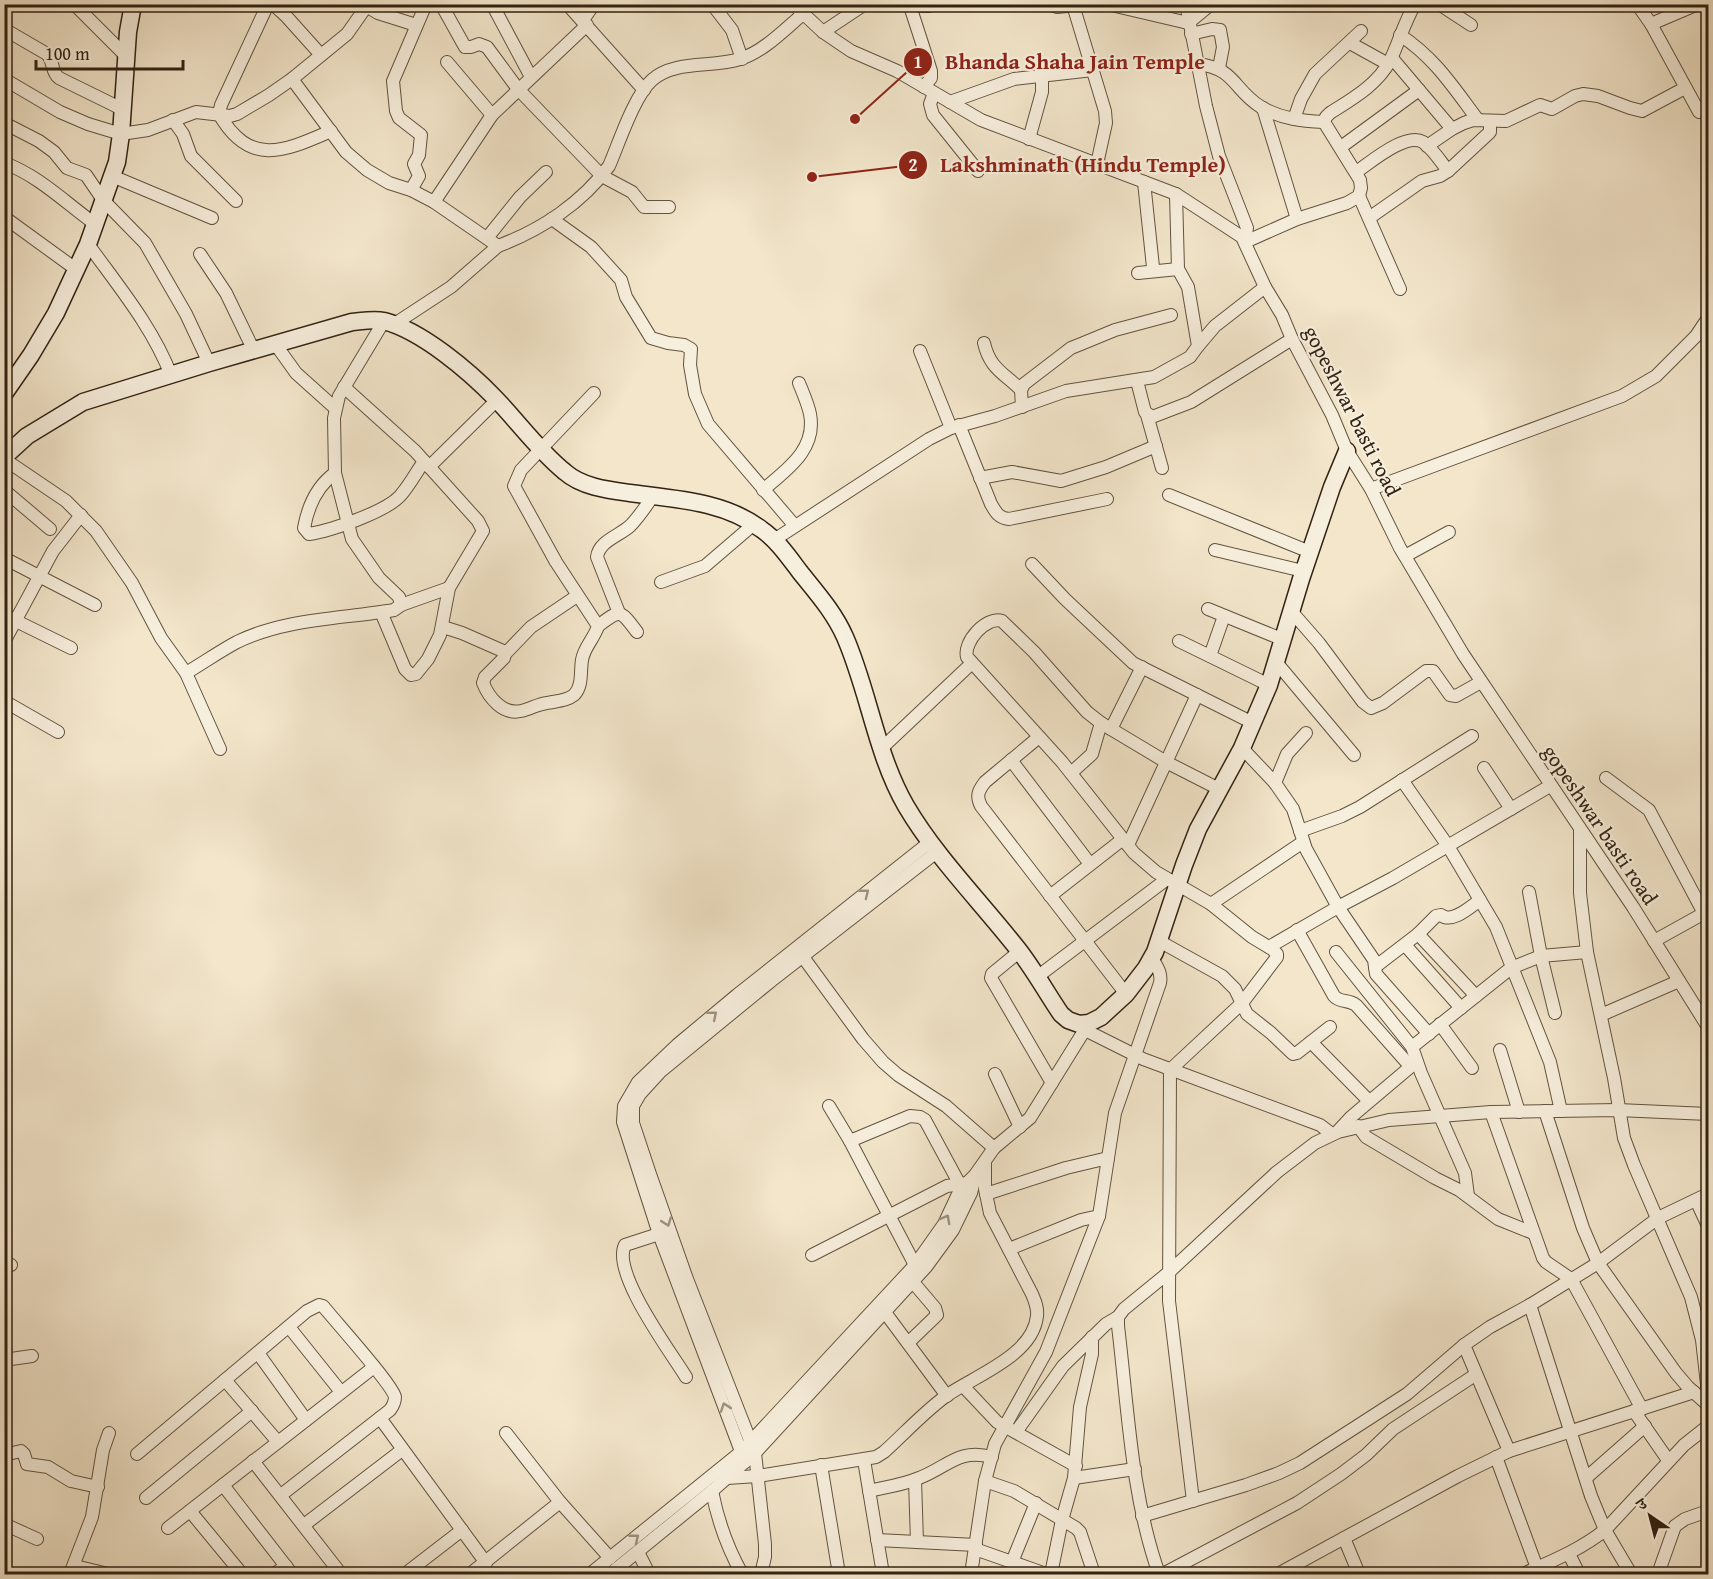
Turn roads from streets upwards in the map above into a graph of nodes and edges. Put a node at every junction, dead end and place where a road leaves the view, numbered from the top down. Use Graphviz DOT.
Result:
graph roads {
  1 [pos="74,4"];
  2 [pos="268,4"];
  3 [pos="273,4"];
  4 [pos="426,4"];
  5 [pos="441,4"];
  6 [pos="492,4"];
  7 [pos="567,4"];
  8 [pos="594,4"];
  9 [pos="712,4"];
  10 [pos="793,4"];
  11 [pos="865,4"];
  12 [pos="935,4"];
  13 [pos="1049,4"];
  14 [pos="1107,4"];
  15 [pos="1186,4"];
  16 [pos="1211,4"];
  17 [pos="1415,4"];
  18 [pos="1636,4"];
  19 [pos="1698,4"];
  20 [pos="907,5"];
  21 [pos="1079,5"];
  22 [pos="1443,5"];
  23 [pos="365,6"];
  24 [pos="130,7"];
  25 [pos="803,15"];
  26 [pos="585,22"];
  27 [pos="1650,24"];
  28 [pos="416,25"];
  29 [pos="1471,25"];
  30 [pos="1190,28"];
  31 [pos="4,29"];
  32 [pos="1361,31"];
  33 [pos="823,32"];
  34 [pos="1400,35"];
  35 [pos="1350,43"];
  36 [pos="321,55"];
  37 [pos="126,56"];
  38 [pos="742,59"];
  39 [pos="1390,61"];
  40 [pos="447,62"];
  41 [pos="1197,64"];
  42 [pos="1219,68"];
  43 [pos="1094,70"];
  44 [pos="1042,76"];
  45 [pos="531,77"];
  46 [pos="4,79"];
  47 [pos="292,79"];
  48 [pos="1685,88"];
  49 [pos="518,89"];
  50 [pos="644,90"];
  51 [pos="929,90"];
  52 [pos="1419,90"];
  53 [pos="950,102"];
  54 [pos="1263,108"];
  55 [pos="123,109"];
  56 [pos="1699,112"];
  57 [pos="219,114"];
  58 [pos="492,115"];
  59 [pos="1294,119"];
  60 [pos="173,120"];
  61 [pos="1484,120"];
  62 [pos="1324,122"];
  63 [pos="4,123"];
  64 [pos="1452,129"];
  65 [pos="331,131"];
  66 [pos="121,134"];
  67 [pos="1029,139"];
  68 [pos="1427,146"];
  69 [pos="1341,147"];
  70 [pos="4,163"];
  71 [pos="1097,164"];
  72 [pos="978,171"];
  73 [pos="1448,171"];
  74 [pos="546,172"];
  75 [pos="1356,172"];
  76 [pos="112,176"];
  77 [pos="602,176"];
  78 [pos="1144,182"];
  79 [pos="411,190"];
  80 [pos="1176,194"];
  81 [pos="1359,196"];
  82 [pos="103,200"];
  83 [pos="236,201"];
  84 [pos="434,202"];
  85 [pos="669,207"];
  86 [pos="4,217"];
  87 [pos="212,218"];
  88 [pos="1369,218"];
  89 [pos="552,219"];
  90 [pos="1297,219"];
  91 [pos="95,224"];
  92 [pos="1244,240"];
  93 [pos="493,242"];
  94 [pos="88,244"];
  95 [pos="200,254"];
  96 [pos="1153,267"];
  97 [pos="1178,269"];
  98 [pos="76,270"];
  99 [pos="1138,273"];
  100 [pos="1265,287"];
  101 [pos="1400,288"];
  102 [pos="1171,315"];
  103 [pos="1708,318"];
  104 [pos="388,323"];
  105 [pos="1292,339"];
  106 [pos="984,343"];
  107 [pos="276,345"];
  108 [pos="1198,346"];
  109 [pos="254,351"];
  110 [pos="920,351"];
  111 [pos="209,363"];
  112 [pos="171,375"];
  113 [pos="1137,381"];
  114 [pos="799,383"];
  115 [pos="344,387"];
  116 [pos="1021,390"];
  117 [pos="594,393"];
  118 [pos="4,394"];
  119 [pos="497,400"];
  120 [pos="1022,407"];
  121 [pos="335,408"];
  122 [pos="1147,415"];
  123 [pos="955,426"];
  124 [pos="1156,447"];
  125 [pos="541,449"];
  126 [pos="1347,451"];
  127 [pos="4,458"];
  128 [pos="427,464"];
  129 [pos="1162,468"];
  130 [pos="335,473"];
  131 [pos="980,478"];
  132 [pos="1371,489"];
  133 [pos="4,490"];
  134 [pos="764,490"];
  135 [pos="1169,495"];
  136 [pos="653,496"];
  137 [pos="1107,499"];
  138 [pos="81,515"];
  139 [pos="347,524"];
  140 [pos="754,524"];
  141 [pos="795,526"];
  142 [pos="50,529"];
  143 [pos="1449,532"];
  144 [pos="774,540"];
  145 [pos="1215,550"];
  146 [pos="1310,552"];
  147 [pos="1405,556"];
  148 [pos="4,558"];
  149 [pos="1032,564"];
  150 [pos="1303,571"];
  151 [pos="40,576"];
  152 [pos="661,582"];
  153 [pos="449,588"];
  154 [pos="577,596"];
  155 [pos="95,605"];
  156 [pos="401,605"];
  157 [pos="1208,609"];
  158 [pos="381,612"];
  159 [pos="1292,612"];
  160 [pos="619,613"];
  161 [pos="1224,616"];
  162 [pos="10,617"];
  163 [pos="597,626"];
  164 [pos="443,627"];
  165 [pos="637,632"];
  166 [pos="1284,640"];
  167 [pos="1179,641"];
  168 [pos="4,642"];
  169 [pos="71,648"];
  170 [pos="505,654"];
  171 [pos="1210,656"];
  172 [pos="1276,662"];
  173 [pos="972,663"];
  174 [pos="1142,667"];
  175 [pos="186,673"];
  176 [pos="1481,682"];
  177 [pos="1269,685"];
  178 [pos="1197,695"];
  179 [pos="4,701"];
  180 [pos="1253,723"];
  181 [pos="1106,726"];
  182 [pos="58,732"];
  183 [pos="1306,733"];
  184 [pos="1472,736"];
  185 [pos="1039,737"];
  186 [pos="882,748"];
  187 [pos="1242,748"];
  188 [pos="220,749"];
  189 [pos="1354,755"];
  190 [pos="1011,760"];
  191 [pos="1166,762"];
  192 [pos="1484,768"];
  193 [pos="1071,773"];
  194 [pos="1606,778"];
  195 [pos="1402,780"];
  196 [pos="1275,783"];
  197 [pos="1550,786"];
  198 [pos="1219,789"];
  199 [pos="1511,809"];
  200 [pos="1580,831"];
  201 [pos="1302,837"];
  202 [pos="1125,842"];
  203 [pos="1448,846"];
  204 [pos="934,847"];
  205 [pos="1090,864"];
  206 [pos="1172,882"];
  207 [pos="1530,892"];
  208 [pos="1050,896"];
  209 [pos="1480,900"];
  210 [pos="1211,904"];
  211 [pos="1338,907"];
  212 [pos="1707,915"];
  213 [pos="1297,930"];
  214 [pos="1418,934"];
  215 [pos="1086,940"];
  216 [pos="1159,941"];
  217 [pos="1654,941"];
  218 [pos="1405,945"];
  219 [pos="1269,947"];
  220 [pos="1020,951"];
  221 [pos="1336,952"];
  222 [pos="1587,952"];
  223 [pos="1541,956"];
  224 [pos="802,957"];
  225 [pos="1152,958"];
  226 [pos="1375,967"];
  227 [pos="1511,968"];
  228 [pos="1037,977"];
  229 [pos="1679,981"];
  230 [pos="1126,994"];
  231 [pos="1476,996"];
  232 [pos="1242,1003"];
  233 [pos="1461,1008"];
  234 [pos="1556,1012"];
  235 [pos="1600,1015"];
  236 [pos="1440,1024"];
  237 [pos="1087,1026"];
  238 [pos="1708,1027"];
  239 [pos="1330,1028"];
  240 [pos="1429,1034"];
  241 [pos="1311,1042"];
  242 [pos="1412,1047"];
  243 [pos="1500,1050"];
  244 [pos="1134,1055"];
  245 [pos="1413,1064"];
  246 [pos="1472,1068"];
  247 [pos="1170,1070"];
  248 [pos="995,1074"];
  249 [pos="1053,1083"];
  250 [pos="1369,1101"];
  251 [pos="829,1106"];
  252 [pos="1618,1110"];
  253 [pos="1562,1111"];
  254 [pos="1491,1112"];
  255 [pos="1519,1112"];
  256 [pos="1545,1112"];
  257 [pos="1708,1114"];
  258 [pos="1440,1116"];
  259 [pos="1358,1126"];
  260 [pos="1020,1127"];
  261 [pos="1335,1133"];
  262 [pos="850,1142"];
  263 [pos="994,1148"];
  264 [pos="1108,1158"];
  265 [pos="985,1162"];
  266 [pos="967,1181"];
  267 [pos="986,1194"];
  268 [pos="1708,1194"];
  269 [pos="1468,1196"];
  270 [pos="1696,1200"];
  271 [pos="889,1215"];
  272 [pos="1099,1216"];
  273 [pos="1658,1218"];
  274 [pos="1708,1226"];
  275 [pos="1533,1233"];
  276 [pos="659,1234"];
  277 [pos="1009,1249"];
  278 [pos="812,1255"];
  279 [pos="1598,1263"];
  280 [pos="915,1265"];
  281 [pos="1168,1273"];
  282 [pos="1571,1279"];
  283 [pos="912,1281"];
  284 [pos="1530,1305"];
  285 [pos="884,1311"];
  286 [pos="1118,1317"];
  287 [pos="289,1327"];
  288 [pos="1092,1336"];
  289 [pos="908,1343"];
  290 [pos="1464,1345"];
  291 [pos="258,1353"];
  292 [pos="32,1356"];
  293 [pos="1706,1358"];
  294 [pos="4,1360"];
  295 [pos="374,1368"];
  296 [pos="1475,1375"];
  297 [pos="686,1377"];
  298 [pos="225,1380"];
  299 [pos="963,1386"];
  300 [pos="341,1392"];
  301 [pos="1694,1392"];
  302 [pos="1708,1393"];
  303 [pos="947,1396"];
  304 [pos="1708,1405"];
  305 [pos="1638,1410"];
  306 [pos="252,1411"];
  307 [pos="380,1418"];
  308 [pos="306,1420"];
  309 [pos="1004,1425"];
  310 [pos="1645,1426"];
  311 [pos="1708,1426"];
  312 [pos="1016,1432"];
  313 [pos="1571,1432"];
  314 [pos="109,1433"];
  315 [pos="507,1433"];
  316 [pos="278,1442"];
  317 [pos="402,1450"];
  318 [pos="1509,1451"];
  319 [pos="748,1452"];
  320 [pos="137,1454"];
  321 [pos="4,1455"];
  322 [pos="992,1457"];
  323 [pos="1496,1457"];
  324 [pos="864,1460"];
  325 [pos="1668,1460"];
  326 [pos="253,1461"];
  327 [pos="820,1465"];
  328 [pos="1135,1469"];
  329 [pos="1075,1472"];
  330 [pos="758,1476"];
  331 [pos="727,1478"];
  332 [pos="1586,1478"];
  333 [pos="915,1480"];
  334 [pos="985,1481"];
  335 [pos="223,1485"];
  336 [pos="98,1487"];
  337 [pos="712,1491"];
  338 [pos="869,1491"];
  339 [pos="280,1495"];
  340 [pos="146,1498"];
  341 [pos="1193,1501"];
  342 [pos="560,1502"];
  343 [pos="1035,1503"];
  344 [pos="190,1511"];
  345 [pos="1708,1511"];
  346 [pos="1142,1516"];
  347 [pos="1062,1520"];
  348 [pos="4,1524"];
  349 [pos="304,1525"];
  350 [pos="168,1528"];
  351 [pos="462,1530"];
  352 [pos="1605,1530"];
  353 [pos="1344,1538"];
  354 [pos="37,1539"];
  355 [pos="877,1540"];
  356 [pos="917,1542"];
  357 [pos="975,1547"];
  358 [pos="638,1552"];
  359 [pos="1569,1554"];
  360 [pos="610,1558"];
  361 [pos="1012,1562"];
  362 [pos="486,1563"];
  363 [pos="73,1570"];
  364 [pos="289,1570"];
  365 [pos="4,1572"];
  366 [pos="1530,1572"];
  367 [pos="12,1575"];
  368 [pos="108,1575"];
  369 [pos="242,1575"];
  370 [pos="274,1575"];
  371 [pos="341,1575"];
  372 [pos="405,1575"];
  373 [pos="470,1575"];
  374 [pos="590,1575"];
  375 [pos="609,1575"];
  376 [pos="649,1575"];
  377 [pos="742,1575"];
  378 [pos="761,1575"];
  379 [pos="839,1575"];
  380 [pos="882,1575"];
  381 [pos="971,1575"];
  382 [pos="1048,1575"];
  383 [pos="1094,1575"];
  384 [pos="1159,1575"];
  385 [pos="1163,1575"];
  386 [pos="1278,1575"];
  387 [pos="1359,1575"];
  388 [pos="1579,1575"];
  389 [pos="1631,1575"];
  390 [pos="1658,1575"];
  1 -- 37 [label="street"];
  2 -- 57 [label="street"];
  3 -- 36 [label="street"];
  4 -- 28 [label="street"];
  5 -- 49 [label="street"];
  6 -- 45 [label="street"];
  7 -- 26 [label="street"];
  8 -- 26 [label="street"];
  9 -- 38 [label="street"];
  10 -- 25 [label="street"];
  11 -- 33 [label="street"];
  12 -- 20 [label="street"];
  13 -- 21 [label="street"];
  14 -- 30 [label="street"];
  15 -- 30 [label="street"];
  16 -- 30 [label="street"];
  17 -- 34 [label="street"];
  18 -- 27 [label="street"];
  19 -- 27 [label="street"];
  20 -- 51 [label="street"];
  21 -- 43 [label="street"];
  22 -- 29 [label="street"];
  23 -- 28 [label="street"];
  23 -- 36 [label="street"];
  24 -- 37 [label="street"];
  25 -- 33 [label="street"];
  25 -- 38 [label="street"];
  26 -- 45 [label="street"];
  26 -- 50 [label="street"];
  27 -- 48 [label="street"];
  28 -- 79 [label="street"];
  30 -- 41 [label="street"];
  30 -- 42 [label="street"];
  31 -- 55 [label="street"];
  32 -- 35 [label="street"];
  33 -- 51 [label="street"];
  34 -- 39 [label="street"];
  34 -- 61 [label="street"];
  35 -- 39 [label="street"];
  35 -- 59 [label="street"];
  36 -- 47 [label="street"];
  37 -- 55 [label="street"];
  38 -- 50 [label="street"];
  39 -- 52 [label="street"];
  39 -- 62 [label="street"];
  40 -- 58 [label="street"];
  41 -- 42 [label="street"];
  41 -- 92 [label="street"];
  42 -- 54 [label="street"];
  43 -- 44 [label="street"];
  43 -- 71 [label="street"];
  44 -- 53 [label="street"];
  44 -- 67 [label="street"];
  45 -- 49 [label="street"];
  46 -- 66 [label="street"];
  47 -- 57 [label="street"];
  47 -- 65 [label="street"];
  48 -- 56 [label="street"];
  48 -- 61 [label="street"];
  49 -- 58 [label="street"];
  49 -- 77 [label="street"];
  50 -- 77 [label="street"];
  51 -- 53 [label="street"];
  51 -- 72 [label="street"];
  52 -- 64 [label="street"];
  52 -- 69 [label="street"];
  53 -- 67 [label="street"];
  54 -- 59 [label="street"];
  54 -- 90 [label="street"];
  55 -- 66 [label="street"];
  57 -- 60 [label="street"];
  57 -- 65 [label="street"];
  58 -- 84 [label="street"];
  59 -- 62 [label="street"];
  60 -- 66 [label="street"];
  60 -- 83 [label="street"];
  61 -- 64 [label="street"];
  61 -- 73 [label="street"];
  62 -- 69 [label="street"];
  63 -- 82 [label="street"];
  64 -- 68 [label="street"];
  65 -- 79 [label="street"];
  66 -- 76 [label="street"];
  67 -- 71 [label="street"];
  68 -- 73 [label="street"];
  68 -- 75 [label="street"];
  69 -- 75 [label="street"];
  70 -- 91 [label="street"];
  71 -- 78 [label="street"];
  73 -- 88 [label="street"];
  74 -- 93 [label="street"];
  75 -- 81 [label="street"];
  76 -- 82 [label="street"];
  76 -- 87 [label="street"];
  77 -- 85 [label="street"];
  77 -- 89 [label="street"];
  78 -- 80 [label="street"];
  78 -- 96 [label="street"];
  79 -- 84 [label="street"];
  80 -- 92 [label="street"];
  80 -- 97 [label="street"];
  81 -- 88 [label="street"];
  81 -- 90 [label="street"];
  82 -- 91 [label="street"];
  82 -- 111 [label="street"];
  84 -- 93 [label="street"];
  86 -- 98 [label="street"];
  88 -- 101 [label="street"];
  89 -- 93 [label="street"];
  89 -- 134 [label="street"];
  90 -- 92 [label="street"];
  91 -- 94 [label="street"];
  92 -- 100 [label="street, gopeshwar basti road"];
  93 -- 104 [label="street"];
  94 -- 98 [label="street"];
  94 -- 112 [label="street"];
  95 -- 109 [label="street"];
  97 -- 99 [label="street"];
  97 -- 108 [label="street"];
  98 -- 118 [label="street"];
  100 -- 105 [label="street, gopeshwar basti road"];
  100 -- 108 [label="street"];
  102 -- 116 [label="street"];
  103 -- 132 [label="street"];
  104 -- 107 [label="street"];
  104 -- 115 [label="street"];
  104 -- 119 [label="street"];
  105 -- 122 [label="street"];
  105 -- 126 [label="street, gopeshwar basti road"];
  106 -- 116 [label="street"];
  107 -- 109 [label="street"];
  107 -- 121 [label="street"];
  108 -- 113 [label="street"];
  109 -- 111 [label="street"];
  110 -- 123 [label="street"];
  111 -- 112 [label="street"];
  112 -- 127 [label="street"];
  113 -- 120 [label="street"];
  113 -- 122 [label="street"];
  114 -- 134 [label="street"];
  115 -- 121 [label="street"];
  115 -- 128 [label="street"];
  116 -- 120 [label="street"];
  117 -- 125 [label="street"];
  119 -- 125 [label="street"];
  119 -- 128 [label="street"];
  120 -- 123 [label="street"];
  121 -- 130 [label="street"];
  122 -- 124 [label="street"];
  123 -- 131 [label="street"];
  123 -- 141 [label="street"];
  124 -- 129 [label="street"];
  124 -- 131 [label="street"];
  125 -- 136 [label="street"];
  125 -- 154 [label="street"];
  126 -- 132 [label="street, gopeshwar basti road"];
  126 -- 146 [label="street"];
  127 -- 138 [label="street"];
  128 -- 139 [label="street"];
  128 -- 153 [label="street"];
  130 -- 139 [label="street"];
  130 -- 139 [label="street"];
  131 -- 137 [label="street"];
  132 -- 147 [label="street, gopeshwar basti road"];
  133 -- 142 [label="street"];
  134 -- 141 [label="street"];
  135 -- 146 [label="street"];
  136 -- 140 [label="street"];
  136 -- 160 [label="street"];
  138 -- 151 [label="street"];
  138 -- 175 [label="street"];
  139 -- 156 [label="street"];
  140 -- 144 [label="street"];
  140 -- 152 [label="street"];
  141 -- 144 [label="street"];
  143 -- 147 [label="street"];
  144 -- 186 [label="street"];
  145 -- 150 [label="street"];
  146 -- 150 [label="street"];
  147 -- 176 [label="street, gopeshwar basti road"];
  148 -- 151 [label="street"];
  149 -- 174 [label="street"];
  150 -- 159 [label="street"];
  151 -- 155 [label="street"];
  151 -- 162 [label="street"];
  153 -- 156 [label="street"];
  153 -- 164 [label="street"];
  154 -- 163 [label="street"];
  154 -- 170 [label="street"];
  156 -- 158 [label="street"];
  157 -- 161 [label="street"];
  158 -- 164 [label="street"];
  158 -- 175 [label="street"];
  159 -- 166 [label="street"];
  159 -- 176 [label="street"];
  160 -- 163 [label="street"];
  160 -- 165 [label="street"];
  161 -- 166 [label="street"];
  161 -- 171 [label="street"];
  162 -- 168 [label="street"];
  162 -- 169 [label="street"];
  163 -- 170 [label="street"];
  164 -- 170 [label="street"];
  166 -- 172 [label="street"];
  167 -- 171 [label="street"];
  171 -- 177 [label="street"];
  172 -- 177 [label="street"];
  172 -- 189 [label="street"];
  173 -- 181 [label="street"];
  173 -- 185 [label="street"];
  173 -- 186 [label="street"];
  174 -- 178 [label="street"];
  174 -- 181 [label="street"];
  175 -- 188 [label="street"];
  176 -- 197 [label="street, gopeshwar basti road"];
  177 -- 180 [label="street"];
  178 -- 180 [label="street"];
  178 -- 191 [label="street"];
  179 -- 182 [label="street"];
  180 -- 187 [label="street"];
  181 -- 191 [label="street"];
  181 -- 193 [label="street"];
  183 -- 196 [label="street"];
  184 -- 195 [label="street"];
  185 -- 190 [label="street"];
  185 -- 193 [label="street"];
  186 -- 204 [label="street"];
  187 -- 196 [label="street"];
  187 -- 198 [label="street"];
  190 -- 205 [label="street"];
  190 -- 208 [label="street"];
  191 -- 198 [label="street"];
  191 -- 202 [label="street"];
  192 -- 199 [label="street"];
  193 -- 202 [label="street"];
  194 -- 212 [label="street"];
  195 -- 201 [label="street"];
  195 -- 203 [label="street"];
  196 -- 201 [label="street"];
  197 -- 199 [label="street"];
  197 -- 200 [label="street, gopeshwar basti road"];
  198 -- 206 [label="street"];
  199 -- 203 [label="street"];
  200 -- 217 [label="street, gopeshwar basti road"];
  200 -- 222 [label="street"];
  201 -- 210 [label="street"];
  201 -- 211 [label="street"];
  202 -- 205 [label="street"];
  202 -- 206 [label="street"];
  203 -- 209 [label="street"];
  203 -- 211 [label="street"];
  204 -- 220 [label="street"];
  204 -- 224 [label="street"];
  276 -- 204 [label="street, one-way"];
  205 -- 208 [label="street"];
  206 -- 210 [label="street"];
  206 -- 215 [label="street"];
  206 -- 216 [label="street"];
  207 -- 223 [label="street"];
  208 -- 215 [label="street"];
  209 -- 214 [label="street"];
  209 -- 227 [label="street"];
  210 -- 219 [label="street"];
  211 -- 213 [label="street"];
  211 -- 226 [label="street"];
  212 -- 217 [label="street"];
  213 -- 219 [label="street"];
  213 -- 245 [label="street"];
  214 -- 218 [label="street"];
  214 -- 231 [label="street"];
  215 -- 228 [label="street"];
  215 -- 230 [label="street"];
  216 -- 225 [label="street"];
  216 -- 232 [label="street"];
  217 -- 229 [label="street, gopeshwar basti road"];
  218 -- 226 [label="street"];
  218 -- 233 [label="street"];
  219 -- 232 [label="street"];
  220 -- 228 [label="street"];
  220 -- 249 [label="street"];
  221 -- 242 [label="street"];
  222 -- 223 [label="street"];
  222 -- 235 [label="street"];
  223 -- 227 [label="street"];
  223 -- 234 [label="street"];
  224 -- 263 [label="street"];
  224 -- 319 [label="street, one-way"];
  225 -- 230 [label="street"];
  225 -- 244 [label="street"];
  226 -- 240 [label="street"];
  227 -- 231 [label="street"];
  227 -- 253 [label="street"];
  228 -- 237 [label="street"];
  229 -- 235 [label="street"];
  229 -- 238 [label="street, gopeshwar basti road"];
  230 -- 237 [label="street"];
  231 -- 233 [label="street"];
  232 -- 241 [label="street"];
  232 -- 247 [label="street"];
  233 -- 236 [label="street"];
  235 -- 252 [label="street"];
  236 -- 240 [label="street"];
  236 -- 246 [label="street"];
  237 -- 244 [label="street"];
  237 -- 249 [label="street"];
  239 -- 241 [label="street"];
  240 -- 242 [label="street"];
  241 -- 250 [label="street"];
  242 -- 245 [label="street"];
  243 -- 255 [label="street"];
  244 -- 247 [label="street"];
  244 -- 264 [label="street"];
  245 -- 250 [label="street"];
  245 -- 258 [label="street"];
  247 -- 261 [label="street"];
  247 -- 281 [label="street"];
  248 -- 260 [label="street"];
  249 -- 260 [label="street"];
  250 -- 261 [label="street"];
  251 -- 262 [label="street"];
  252 -- 253 [label="street"];
  252 -- 257 [label="street"];
  252 -- 273 [label="street"];
  253 -- 256 [label="street"];
  254 -- 255 [label="street"];
  254 -- 258 [label="street"];
  254 -- 275 [label="street"];
  255 -- 256 [label="street"];
  256 -- 279 [label="street"];
  258 -- 259 [label="street"];
  258 -- 269 [label="street"];
  259 -- 261 [label="street"];
  259 -- 269 [label="street"];
  260 -- 263 [label="street"];
  261 -- 281 [label="street"];
  262 -- 266 [label="street"];
  262 -- 271 [label="street"];
  263 -- 265 [label="street"];
  264 -- 267 [label="street"];
  264 -- 272 [label="street"];
  265 -- 266 [label="street"];
  265 -- 267 [label="street"];
  266 -- 271 [label="street"];
  280 -- 266 [label="street, one-way"];
  266 -- 283 [label="street"];
  267 -- 277 [label="street"];
  268 -- 270 [label="street"];
  269 -- 275 [label="street"];
  270 -- 273 [label="street"];
  270 -- 274 [label="street"];
  271 -- 278 [label="street"];
  271 -- 280 [label="street"];
  272 -- 277 [label="street"];
  272 -- 309 [label="street"];
  273 -- 279 [label="street"];
  273 -- 293 [label="street"];
  275 -- 282 [label="street"];
  276 -- 297 [label="street"];
  319 -- 276 [label="street, one-way"];
  277 -- 299 [label="street"];
  279 -- 282 [label="street"];
  279 -- 301 [label="street"];
  280 -- 319 [label="street"];
  281 -- 286 [label="street"];
  281 -- 341 [label="street"];
  282 -- 284 [label="street"];
  282 -- 305 [label="street"];
  283 -- 285 [label="street"];
  283 -- 289 [label="street"];
  284 -- 290 [label="street"];
  284 -- 313 [label="street"];
  285 -- 289 [label="street"];
  285 -- 319 [label="street"];
  286 -- 288 [label="street"];
  286 -- 328 [label="street"];
  287 -- 291 [label="street"];
  287 -- 295 [label="street"];
  287 -- 300 [label="street"];
  288 -- 312 [label="street"];
  288 -- 329 [label="street"];
  289 -- 303 [label="street"];
  290 -- 296 [label="street"];
  290 -- 341 [label="street"];
  291 -- 298 [label="street"];
  291 -- 308 [label="street"];
  292 -- 294 [label="street"];
  293 -- 302 [label="street"];
  295 -- 300 [label="street"];
  295 -- 307 [label="street"];
  296 -- 318 [label="street"];
  296 -- 385 [label="street"];
  298 -- 306 [label="street"];
  298 -- 320 [label="street"];
  299 -- 303 [label="street"];
  299 -- 309 [label="street"];
  300 -- 308 [label="street"];
  301 -- 304 [label="street"];
  301 -- 305 [label="street"];
  303 -- 324 [label="street"];
  305 -- 310 [label="street"];
  305 -- 313 [label="street"];
  306 -- 316 [label="street"];
  306 -- 340 [label="street"];
  307 -- 317 [label="street"];
  307 -- 339 [label="street"];
  308 -- 316 [label="street"];
  309 -- 312 [label="street"];
  309 -- 322 [label="street"];
  310 -- 325 [label="street"];
  310 -- 332 [label="street"];
  311 -- 325 [label="street"];
  312 -- 329 [label="street"];
  313 -- 318 [label="street"];
  313 -- 332 [label="street"];
  314 -- 336 [label="street"];
  315 -- 342 [label="street"];
  316 -- 326 [label="street"];
  317 -- 349 [label="street"];
  317 -- 351 [label="street"];
  318 -- 323 [label="street"];
  319 -- 330 [label="street"];
  319 -- 331 [label="street"];
  360 -- 319 [label="street, one-way"];
  321 -- 336 [label="street"];
  322 -- 333 [label="street"];
  322 -- 334 [label="street"];
  323 -- 353 [label="street"];
  323 -- 366 [label="street"];
  324 -- 327 [label="street"];
  324 -- 338 [label="street"];
  325 -- 352 [label="street"];
  326 -- 335 [label="street"];
  326 -- 339 [label="street"];
  327 -- 330 [label="street"];
  327 -- 379 [label="street"];
  328 -- 329 [label="street"];
  328 -- 346 [label="street"];
  329 -- 347 [label="street"];
  330 -- 331 [label="street"];
  330 -- 378 [label="street"];
  331 -- 337 [label="street"];
  332 -- 352 [label="street"];
  333 -- 338 [label="street"];
  333 -- 356 [label="street"];
  334 -- 343 [label="street"];
  334 -- 357 [label="street"];
  335 -- 344 [label="street"];
  335 -- 364 [label="street"];
  336 -- 363 [label="street"];
  337 -- 358 [label="street"];
  337 -- 377 [label="street"];
  338 -- 355 [label="street"];
  339 -- 349 [label="street"];
  341 -- 346 [label="street"];
  342 -- 360 [label="street"];
  342 -- 362 [label="street"];
  343 -- 347 [label="street"];
  343 -- 361 [label="street"];
  344 -- 350 [label="street"];
  344 -- 369 [label="street"];
  345 -- 390 [label="street"];
  346 -- 384 [label="street"];
  347 -- 382 [label="street"];
  347 -- 383 [label="street"];
  348 -- 354 [label="street"];
  349 -- 371 [label="street"];
  351 -- 362 [label="street"];
  351 -- 372 [label="street"];
  352 -- 359 [label="street"];
  352 -- 389 [label="street"];
  353 -- 386 [label="street"];
  353 -- 387 [label="street"];
  355 -- 356 [label="street"];
  355 -- 380 [label="street"];
  356 -- 357 [label="street"];
  357 -- 361 [label="street"];
  357 -- 381 [label="street"];
  358 -- 375 [label="street"];
  358 -- 376 [label="street"];
  359 -- 366 [label="street"];
  359 -- 388 [label="street"];
  360 -- 374 [label="street"];
  361 -- 382 [label="street"];
  362 -- 373 [label="street"];
  363 -- 368 [label="street"];
  364 -- 370 [label="street"];
  365 -- 367 [label="street"];
}
